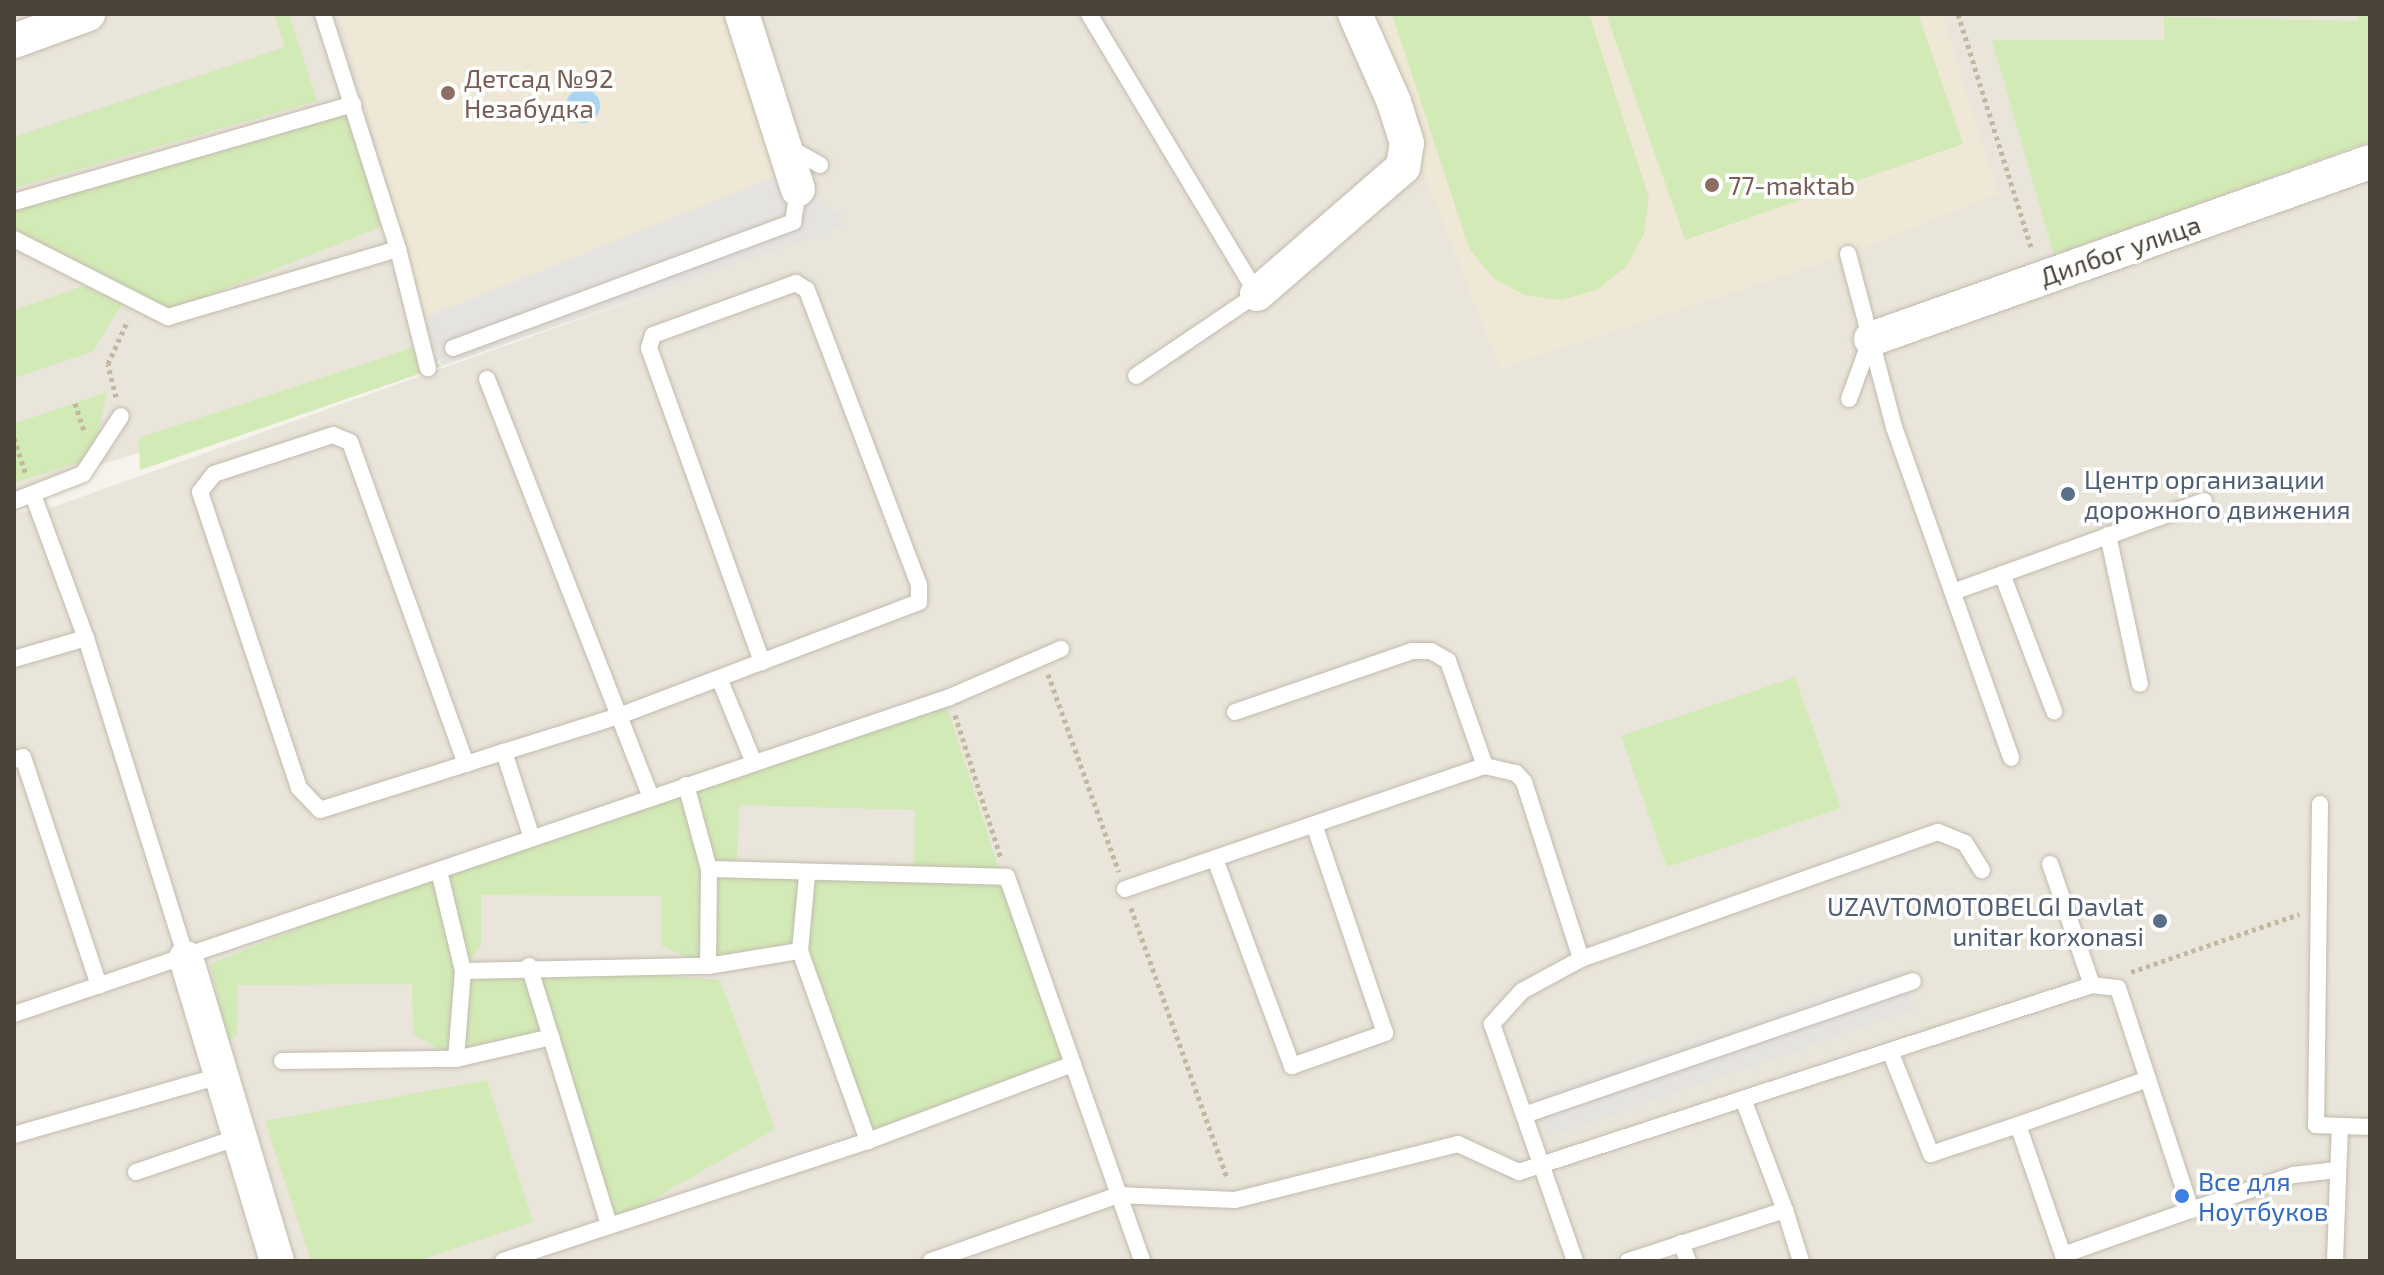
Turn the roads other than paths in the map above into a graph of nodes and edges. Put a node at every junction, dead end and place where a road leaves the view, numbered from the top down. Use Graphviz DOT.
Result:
graph roads {
  1 [pos="88,14"];
  2 [pos="323,14"];
  3 [pos="742,14"];
  4 [pos="1089,14"];
  5 [pos="1355,14"];
  6 [pos="14,41"];
  7 [pos="353,104"];
  8 [pos="2370,162"];
  9 [pos="809,177"];
  10 [pos="14,202"];
  11 [pos="14,239"];
  12 [pos="398,249"];
  13 [pos="1848,254"];
  14 [pos="1257,294"];
  15 [pos="1871,339"];
  16 [pos="453,348"];
  17 [pos="428,368"];
  18 [pos="1136,376"];
  19 [pos="487,379"];
  20 [pos="1849,399"];
  21 [pos="121,416"];
  22 [pos="33,495"];
  23 [pos="14,501"];
  24 [pos="2204,501"];
  25 [pos="2108,535"];
  26 [pos="2002,574"];
  27 [pos="1953,592"];
  28 [pos="86,638"];
  29 [pos="1061,649"];
  30 [pos="14,659"];
  31 [pos="762,662"];
  32 [pos="719,678"];
  33 [pos="2140,684"];
  34 [pos="2054,711"];
  35 [pos="1235,712"];
  36 [pos="619,716"];
  37 [pos="504,752"];
  38 [pos="2011,758"];
  39 [pos="14,760"];
  40 [pos="754,763"];
  41 [pos="466,764"];
  42 [pos="1485,766"];
  43 [pos="686,785"];
  44 [pos="651,798"];
  45 [pos="2320,804"];
  46 [pos="1314,825"];
  47 [pos="532,838"];
  48 [pos="1215,859"];
  49 [pos="2050,864"];
  50 [pos="709,869"];
  51 [pos="1982,870"];
  52 [pos="439,871"];
  53 [pos="807,875"];
  54 [pos="1125,889"];
  55 [pos="800,951"];
  56 [pos="186,958"];
  57 [pos="1581,959"];
  58 [pos="529,966"];
  59 [pos="708,966"];
  60 [pos="463,971"];
  61 [pos="1913,981"];
  62 [pos="2092,985"];
  63 [pos="99,986"];
  64 [pos="14,1014"];
  65 [pos="551,1037"];
  66 [pos="1890,1051"];
  67 [pos="456,1059"];
  68 [pos="282,1061"];
  69 [pos="1073,1064"];
  70 [pos="220,1076"];
  71 [pos="2148,1079"];
  72 [pos="1743,1099"];
  73 [pos="1527,1114"];
  74 [pos="2018,1125"];
  75 [pos="2340,1126"];
  76 [pos="2370,1127"];
  77 [pos="14,1135"];
  78 [pos="239,1137"];
  79 [pos="868,1141"];
  80 [pos="1544,1164"];
  81 [pos="2337,1170"];
  82 [pos="136,1172"];
  83 [pos="1118,1195"];
  84 [pos="1785,1210"];
  85 [pos="2191,1210"];
  86 [pos="609,1225"];
  87 [pos="1681,1243"];
  88 [pos="2064,1258"];
  89 [pos="277,1261"];
  90 [pos="503,1261"];
  91 [pos="931,1261"];
  92 [pos="1142,1261"];
  93 [pos="1575,1261"];
  94 [pos="1628,1261"];
  95 [pos="1688,1261"];
  96 [pos="1801,1261"];
  97 [pos="2335,1261"];
  1 -- 6 [label="street"];
  2 -- 7 [label="lane"];
  3 -- 9 [label="street"];
  4 -- 14 [label="lane"];
  5 -- 14 [label="street"];
  7 -- 10 [label="lane"];
  7 -- 12 [label="lane"];
  8 -- 15 [label="street, Дилбог улица"];
  9 -- 16 [label="lane"];
  11 -- 12 [label="lane"];
  12 -- 17 [label="lane"];
  13 -- 15 [label="lane"];
  14 -- 18 [label="lane"];
  15 -- 20 [label="lane"];
  15 -- 27 [label="lane"];
  19 -- 36 [label="lane"];
  21 -- 22 [label="lane"];
  22 -- 23 [label="lane"];
  22 -- 28 [label="lane"];
  24 -- 25 [label="lane"];
  25 -- 26 [label="lane"];
  25 -- 33 [label="lane"];
  26 -- 27 [label="lane"];
  26 -- 34 [label="lane"];
  27 -- 38 [label="lane"];
  28 -- 30 [label="lane"];
  28 -- 56 [label="lane"];
  29 -- 40 [label="lane"];
  31 -- 31 [label="lane"];
  31 -- 32 [label="lane"];
  32 -- 36 [label="lane"];
  32 -- 40 [label="lane"];
  35 -- 42 [label="lane"];
  36 -- 37 [label="lane"];
  36 -- 44 [label="lane"];
  37 -- 41 [label="lane"];
  37 -- 47 [label="lane"];
  39 -- 63 [label="lane"];
  40 -- 43 [label="lane"];
  41 -- 41 [label="lane"];
  42 -- 46 [label="lane"];
  42 -- 57 [label="lane"];
  43 -- 44 [label="lane"];
  43 -- 50 [label="lane"];
  44 -- 47 [label="lane"];
  45 -- 75 [label="lane"];
  46 -- 48 [label="lane"];
  46 -- 48 [label="lane"];
  47 -- 52 [label="lane"];
  48 -- 54 [label="lane"];
  49 -- 62 [label="lane"];
  50 -- 53 [label="lane"];
  50 -- 59 [label="lane"];
  51 -- 57 [label="lane"];
  52 -- 56 [label="lane"];
  52 -- 60 [label="lane"];
  53 -- 55 [label="lane"];
  53 -- 69 [label="lane"];
  55 -- 59 [label="lane"];
  55 -- 79 [label="lane"];
  56 -- 63 [label="lane"];
  56 -- 70 [label="street"];
  57 -- 73 [label="lane"];
  58 -- 59 [label="lane"];
  58 -- 60 [label="lane"];
  58 -- 65 [label="lane"];
  60 -- 67 [label="lane"];
  61 -- 73 [label="lane"];
  62 -- 66 [label="lane"];
  62 -- 71 [label="lane"];
  63 -- 64 [label="lane"];
  65 -- 67 [label="lane"];
  65 -- 86 [label="lane"];
  66 -- 72 [label="lane"];
  66 -- 74 [label="lane"];
  67 -- 68 [label="lane"];
  69 -- 79 [label="lane"];
  69 -- 83 [label="lane"];
  70 -- 77 [label="lane"];
  70 -- 78 [label="street"];
  71 -- 74 [label="lane"];
  71 -- 85 [label="lane"];
  72 -- 80 [label="lane"];
  72 -- 84 [label="lane"];
  73 -- 80 [label="lane"];
  74 -- 88 [label="lane"];
  75 -- 76 [label="lane"];
  75 -- 81 [label="lane"];
  78 -- 82 [label="lane"];
  78 -- 89 [label="street"];
  79 -- 86 [label="lane"];
  80 -- 83 [label="lane"];
  80 -- 93 [label="lane"];
  81 -- 85 [label="lane"];
  81 -- 97 [label="lane"];
  83 -- 91 [label="lane"];
  83 -- 92 [label="lane"];
  84 -- 87 [label="lane"];
  84 -- 96 [label="lane"];
  85 -- 88 [label="lane"];
  86 -- 90 [label="lane"];
  87 -- 94 [label="lane"];
  87 -- 95 [label="lane"];
}
